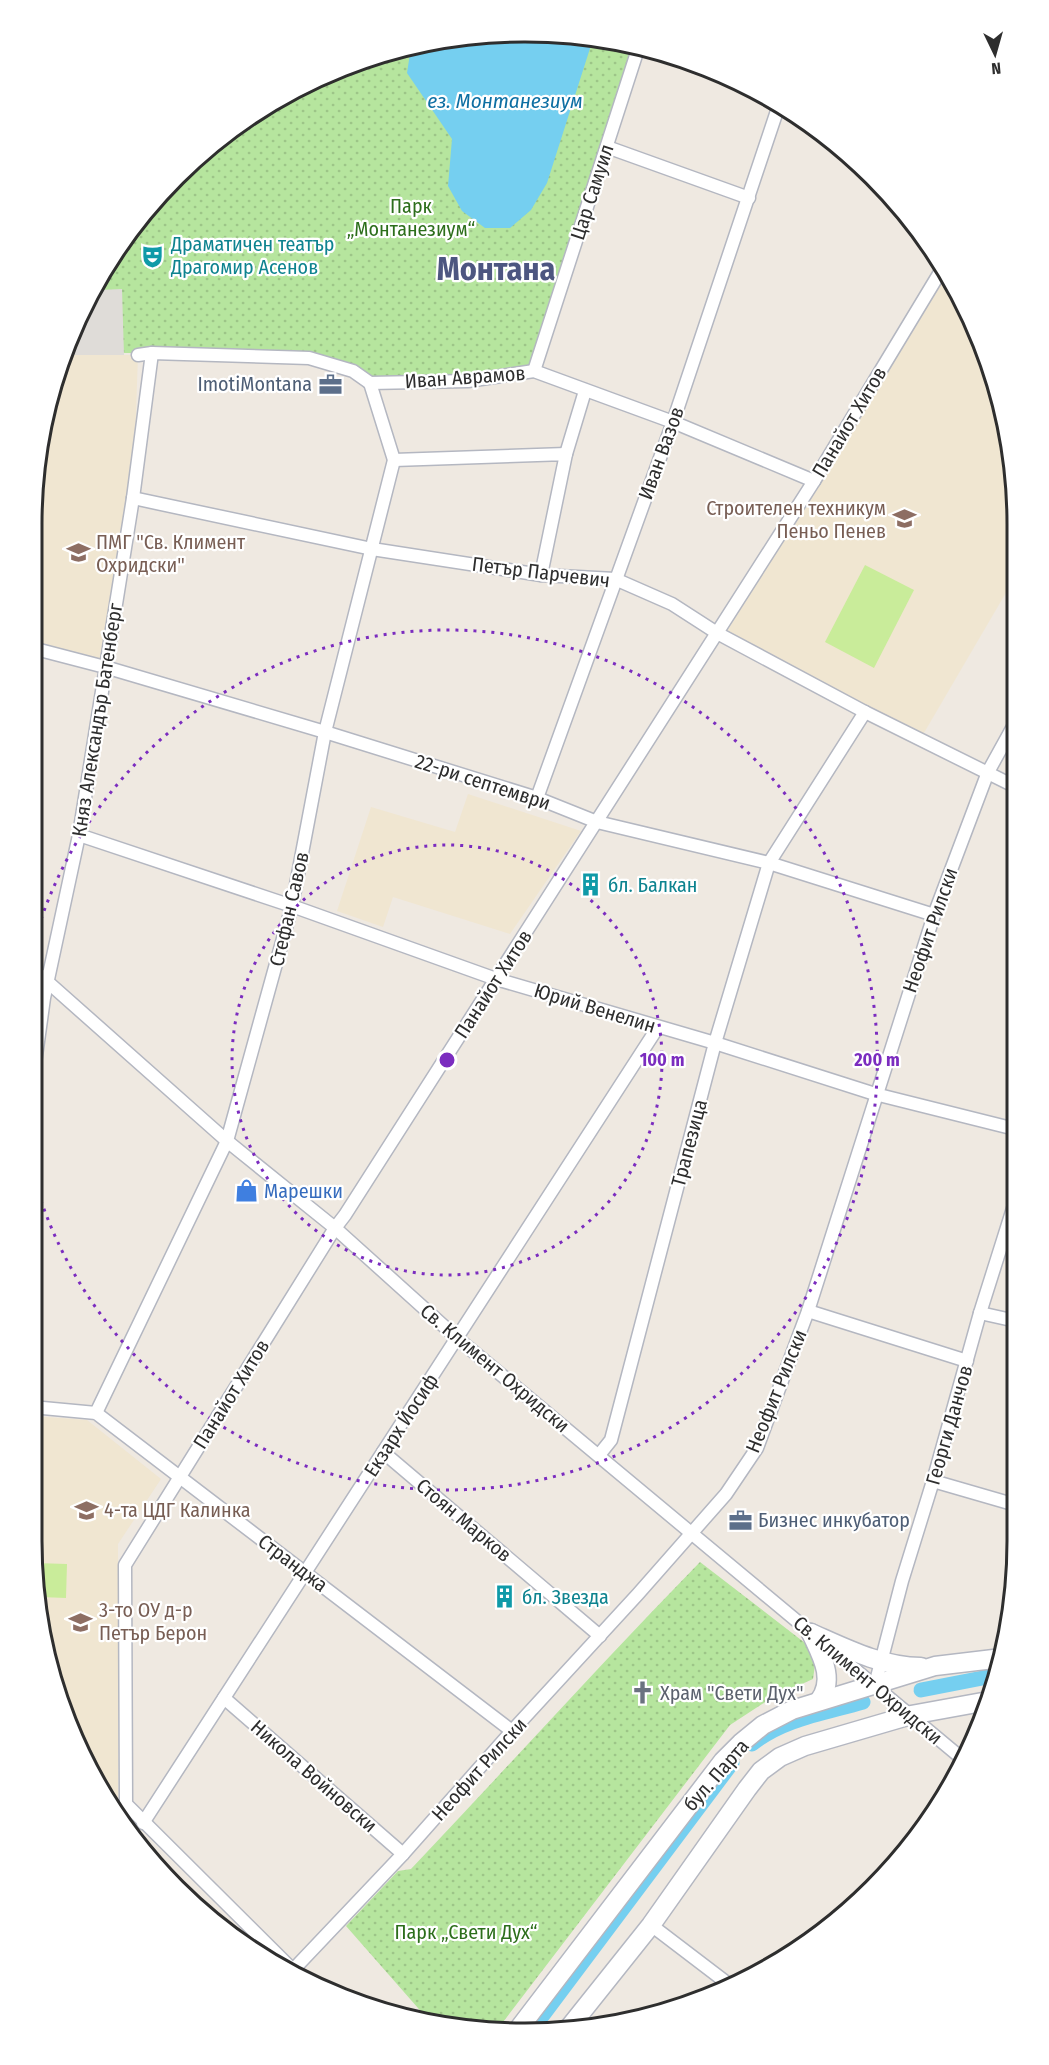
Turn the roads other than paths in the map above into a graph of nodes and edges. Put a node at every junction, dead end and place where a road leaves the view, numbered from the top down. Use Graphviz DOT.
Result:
graph roads {
  1 [pos="636,55"];
  2 [pos="776,113"];
  3 [pos="607,147"];
  4 [pos="749,198"];
  5 [pos="938,276"];
  6 [pos="152,353"];
  7 [pos="138,355"];
  8 [pos="534,371"];
  9 [pos="370,383"];
  10 [pos="585,391"];
  11 [pos="673,422"];
  12 [pos="566,454"];
  13 [pos="394,460"];
  14 [pos="814,481"];
  15 [pos="133,498"];
  16 [pos="372,549"];
  17 [pos="541,575"];
  18 [pos="615,579"];
  19 [pos="717,633"];
  20 [pos="42,651"];
  21 [pos="105,667"];
  22 [pos="865,712"];
  23 [pos="325,732"];
  24 [pos="1007,738"];
  25 [pos="988,772"];
  26 [pos="1007,782"];
  27 [pos="537,798"];
  28 [pos="597,822"];
  29 [pos="79,835"];
  30 [pos="769,863"];
  31 [pos="292,906"];
  32 [pos="934,915"];
  33 [pos="42,977"];
  34 [pos="496,979"];
  35 [pos="48,983"];
  36 [pos="42,1021"];
  37 [pos="658,1027"];
  38 [pos="715,1043"];
  39 [pos="875,1094"];
  40 [pos="1007,1127"];
  41 [pos="227,1141"];
  42 [pos="1007,1227"];
  43 [pos="335,1228"];
  44 [pos="808,1311"];
  45 [pos="980,1313"];
  46 [pos="1007,1319"];
  47 [pos="457,1338"];
  48 [pos="967,1361"];
  49 [pos="42,1408"];
  50 [pos="96,1413"];
  51 [pos="383,1452"];
  52 [pos="599,1455"];
  53 [pos="179,1477"];
  54 [pos="933,1481"];
  55 [pos="1007,1502"];
  56 [pos="692,1532"];
  57 [pos="305,1572"];
  58 [pos="811,1633"];
  59 [pos="600,1636"];
  60 [pos="992,1659"];
  61 [pos="880,1661"];
  62 [pos="934,1666"];
  63 [pos="874,1684"];
  64 [pos="224,1698"];
  65 [pos="819,1701"];
  66 [pos="978,1703"];
  67 [pos="911,1715"];
  68 [pos="512,1731"];
  69 [pos="957,1754"];
  70 [pos="143,1823"];
  71 [pos="403,1854"];
  72 [pos="651,1924"];
  73 [pos="273,1952"];
  74 [pos="298,1966"];
  75 [pos="723,1980"];
  76 [pos="575,2020"];
  77 [pos="523,2023"];
  1 -- 3 [label="street, Цар Самуил"];
  2 -- 4 [label="street, Иван Вазов"];
  3 -- 4 [label="street"];
  3 -- 8 [label="street, Цар Самуил"];
  4 -- 11 [label="street, Иван Вазов"];
  5 -- 14 [label="street, Панайот Хитов"];
  6 -- 7 [label="street"];
  6 -- 9 [label="street"];
  6 -- 15 [label="street, Княз Александър Батенберг"];
  8 -- 9 [label="street, Иван Аврамов"];
  8 -- 10 [label="street, Иван Аврамов"];
  9 -- 13 [label="street"];
  10 -- 11 [label="street, Иван Аврамов"];
  10 -- 12 [label="street"];
  11 -- 14 [label="street, Иван Аврамов"];
  11 -- 18 [label="street, Иван Вазов"];
  12 -- 13 [label="street"];
  12 -- 17 [label="street"];
  13 -- 16 [label="street, Стефан Савов"];
  14 -- 19 [label="street, Панайот Хитов"];
  15 -- 16 [label="street, Петър Парчевич"];
  15 -- 21 [label="street, Княз Александър Батенберг"];
  16 -- 17 [label="street, Петър Парчевич"];
  16 -- 23 [label="street, Стефан Савов"];
  17 -- 18 [label="street, Петър Парчевич"];
  18 -- 19 [label="street, Петър Парчевич"];
  18 -- 27 [label="street, Иван Вазов"];
  19 -- 22 [label="street, Петър Парчевич"];
  19 -- 28 [label="street, Панайот Хитов"];
  20 -- 21 [label="street, 22-ри септември"];
  21 -- 23 [label="street, 22-ри септември"];
  21 -- 29 [label="street, Княз Александър Батенберг"];
  22 -- 25 [label="street, Петър Парчевич"];
  22 -- 30 [label="street, Трапезица"];
  23 -- 27 [label="street, 22-ри септември"];
  23 -- 31 [label="street, Стефан Савов"];
  24 -- 25 [label="street, Неофит Рилски"];
  25 -- 26 [label="street, Петър Парчевич"];
  25 -- 32 [label="street, Неофит Рилски"];
  27 -- 28 [label="street, 22-ри септември"];
  28 -- 30 [label="street, 22-ри септември"];
  28 -- 34 [label="street, Панайот Хитов"];
  29 -- 31 [label="street, Юрий Венелин"];
  29 -- 35 [label="street, Княз Александър Батенберг"];
  30 -- 32 [label="street, 22-ри септември"];
  30 -- 38 [label="street, Трапезица"];
  31 -- 34 [label="street, Юрий Венелин"];
  31 -- 41 [label="street, Стефан Савов"];
  32 -- 39 [label="street, Неофит Рилски"];
  33 -- 35 [label="street, Св. Климент Охридски"];
  34 -- 37 [label="street, Юрий Венелин"];
  34 -- 43 [label="street, Панайот Хитов"];
  35 -- 36 [label="street, Княз Александър Батенберг"];
  35 -- 41 [label="street, Св. Климент Охридски"];
  37 -- 38 [label="street, Юрий Венелин"];
  37 -- 47 [label="street, Екзарх Йосиф"];
  38 -- 39 [label="street, Юрий Венелин"];
  38 -- 52 [label="street, Трапезица"];
  39 -- 40 [label="street, Юрий Венелин"];
  39 -- 44 [label="street, Неофит Рилски"];
  41 -- 43 [label="street, Св. Климент Охридски"];
  41 -- 50 [label="street, Стефан Савов"];
  42 -- 45 [label="street, Георги Данчов"];
  43 -- 47 [label="street, Св. Климент Охридски"];
  43 -- 53 [label="street, Панайот Хитов"];
  44 -- 48 [label="street"];
  44 -- 56 [label="street, Неофит Рилски"];
  45 -- 46 [label="street"];
  45 -- 48 [label="street, Георги Данчов"];
  47 -- 51 [label="street, Екзарх Йосиф"];
  47 -- 52 [label="street, Св. Климент Охридски"];
  48 -- 54 [label="street, Георги Данчов"];
  49 -- 50 [label="street"];
  50 -- 53 [label="street, Странджа"];
  51 -- 57 [label="street, Екзарх Йосиф"];
  51 -- 59 [label="street, Стоян Марков"];
  52 -- 56 [label="street, Св. Климент Охридски"];
  53 -- 57 [label="street, Странджа"];
  53 -- 70 [label="street, Панайот Хитов"];
  54 -- 55 [label="street"];
  54 -- 61 [label="street, Георги Данчов"];
  56 -- 58 [label="street, Св. Климент Охридски"];
  56 -- 59 [label="street, Неофит Рилски"];
  57 -- 64 [label="street, Екзарх Йосиф"];
  57 -- 68 [label="street, Странджа"];
  58 -- 61 [label="main road"];
  58 -- 63 [label="street, Св. Климент Охридски"];
  58 -- 65 [label="main road"];
  59 -- 68 [label="street, Неофит Рилски"];
  60 -- 62 [label="main road, бул. Парта"];
  61 -- 62 [label="main road"];
  61 -- 63 [label="street, Георги Данчов"];
  62 -- 63 [label="main road, бул. Парта"];
  63 -- 65 [label="main road, бул. Парта"];
  63 -- 67 [label="street, Св. Климент Охридски"];
  64 -- 70 [label="street, Екзарх Йосиф"];
  64 -- 71 [label="street, Никола Войновски"];
  65 -- 77 [label="main road, бул. Парта"];
  66 -- 67 [label="main road, бул. Парта"];
  67 -- 69 [label="street, Св. Климент Охридски"];
  67 -- 72 [label="main road, бул. Парта"];
  68 -- 71 [label="street, Неофит Рилски"];
  70 -- 73 [label="street, Панайот Хитов"];
  71 -- 74 [label="street, Неофит Рилски"];
  72 -- 75 [label="street"];
  72 -- 76 [label="main road, бул. Парта"];
}
